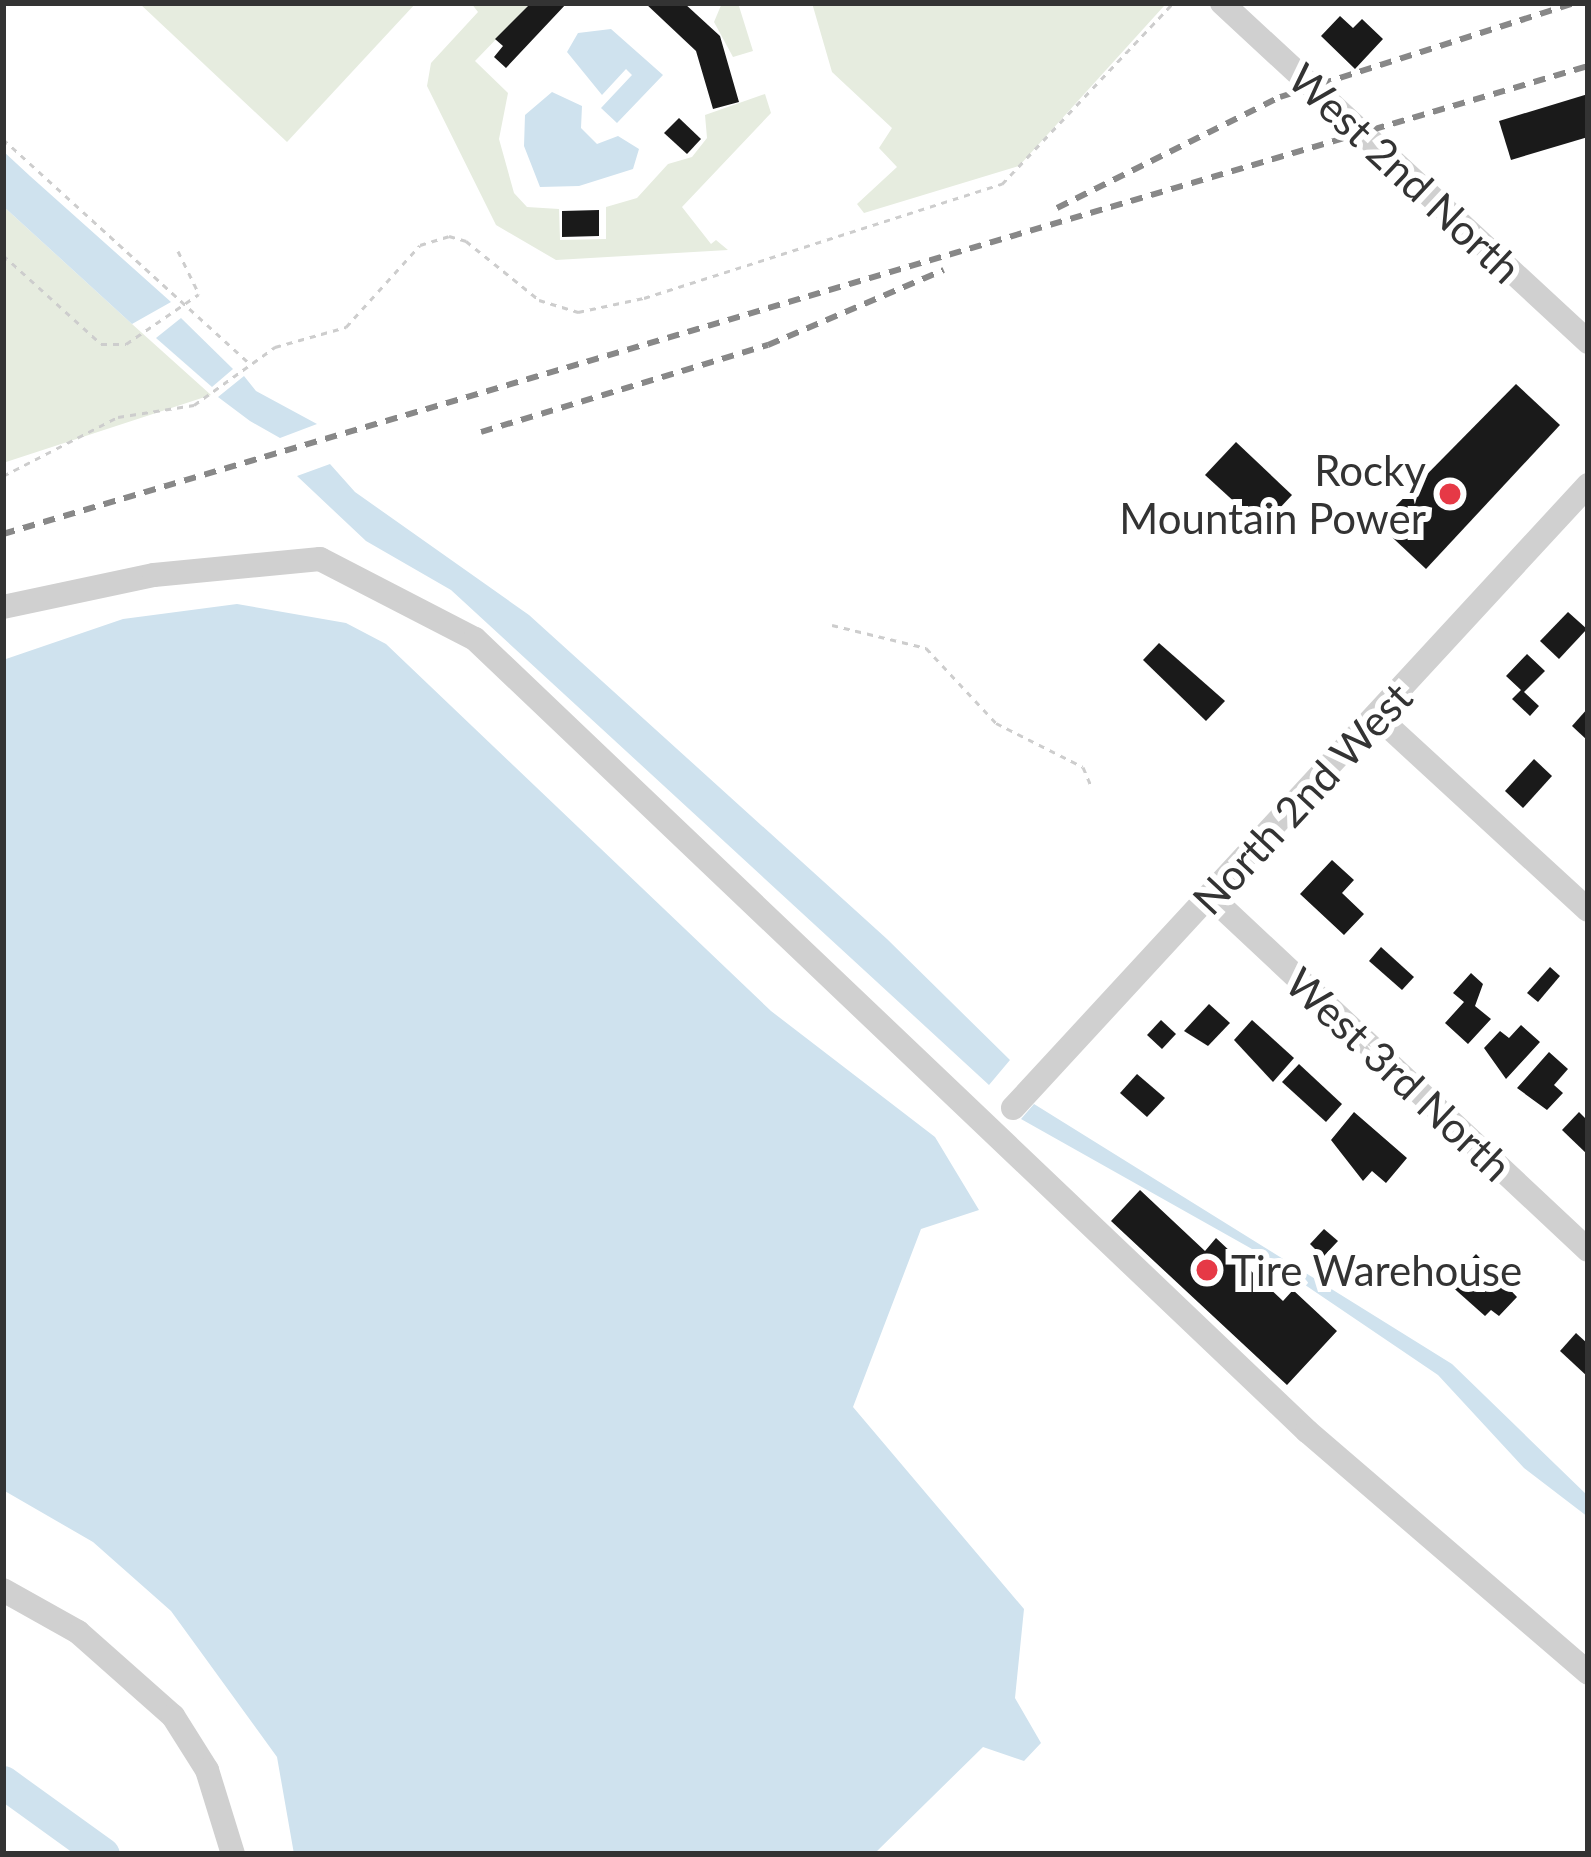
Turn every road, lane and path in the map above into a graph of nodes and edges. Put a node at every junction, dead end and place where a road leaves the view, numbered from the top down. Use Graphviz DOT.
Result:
graph roads {
  1 [pos="1222,3"];
  2 [pos="1172,4"];
  3 [pos="3,139"];
  4 [pos="178,251"];
  5 [pos="3,255"];
  6 [pos="185,304"];
  7 [pos="1588,342"];
  8 [pos="248,364"];
  9 [pos="3,476"];
  10 [pos="1588,485"];
  11 [pos="3,607"];
  12 [pos="832,625"];
  13 [pos="1378,717"];
  14 [pos="1092,788"];
  15 [pos="1211,897"];
  16 [pos="1588,910"];
  17 [pos="1013,1108"];
  18 [pos="1588,1250"];
  19 [pos="3,1590"];
  20 [pos="1588,1672"];
  21 [pos="233,1854"];
  1 -- 7 [label="street, West 2nd North"];
  2 -- 8 [label="path"];
  3 -- 6 [label="path"];
  4 -- 6 [label="path, bridge"];
  5 -- 6 [label="path, bridge"];
  6 -- 8 [label="path"];
  8 -- 9 [label="path"];
  10 -- 13 [label="street, North 2nd West"];
  11 -- 20 [label="street"];
  12 -- 14 [label="path"];
  13 -- 15 [label="street, North 2nd West"];
  13 -- 16 [label="street"];
  15 -- 17 [label="street, North 2nd West"];
  15 -- 18 [label="street, West 3rd North"];
  19 -- 21 [label="street"];
}
